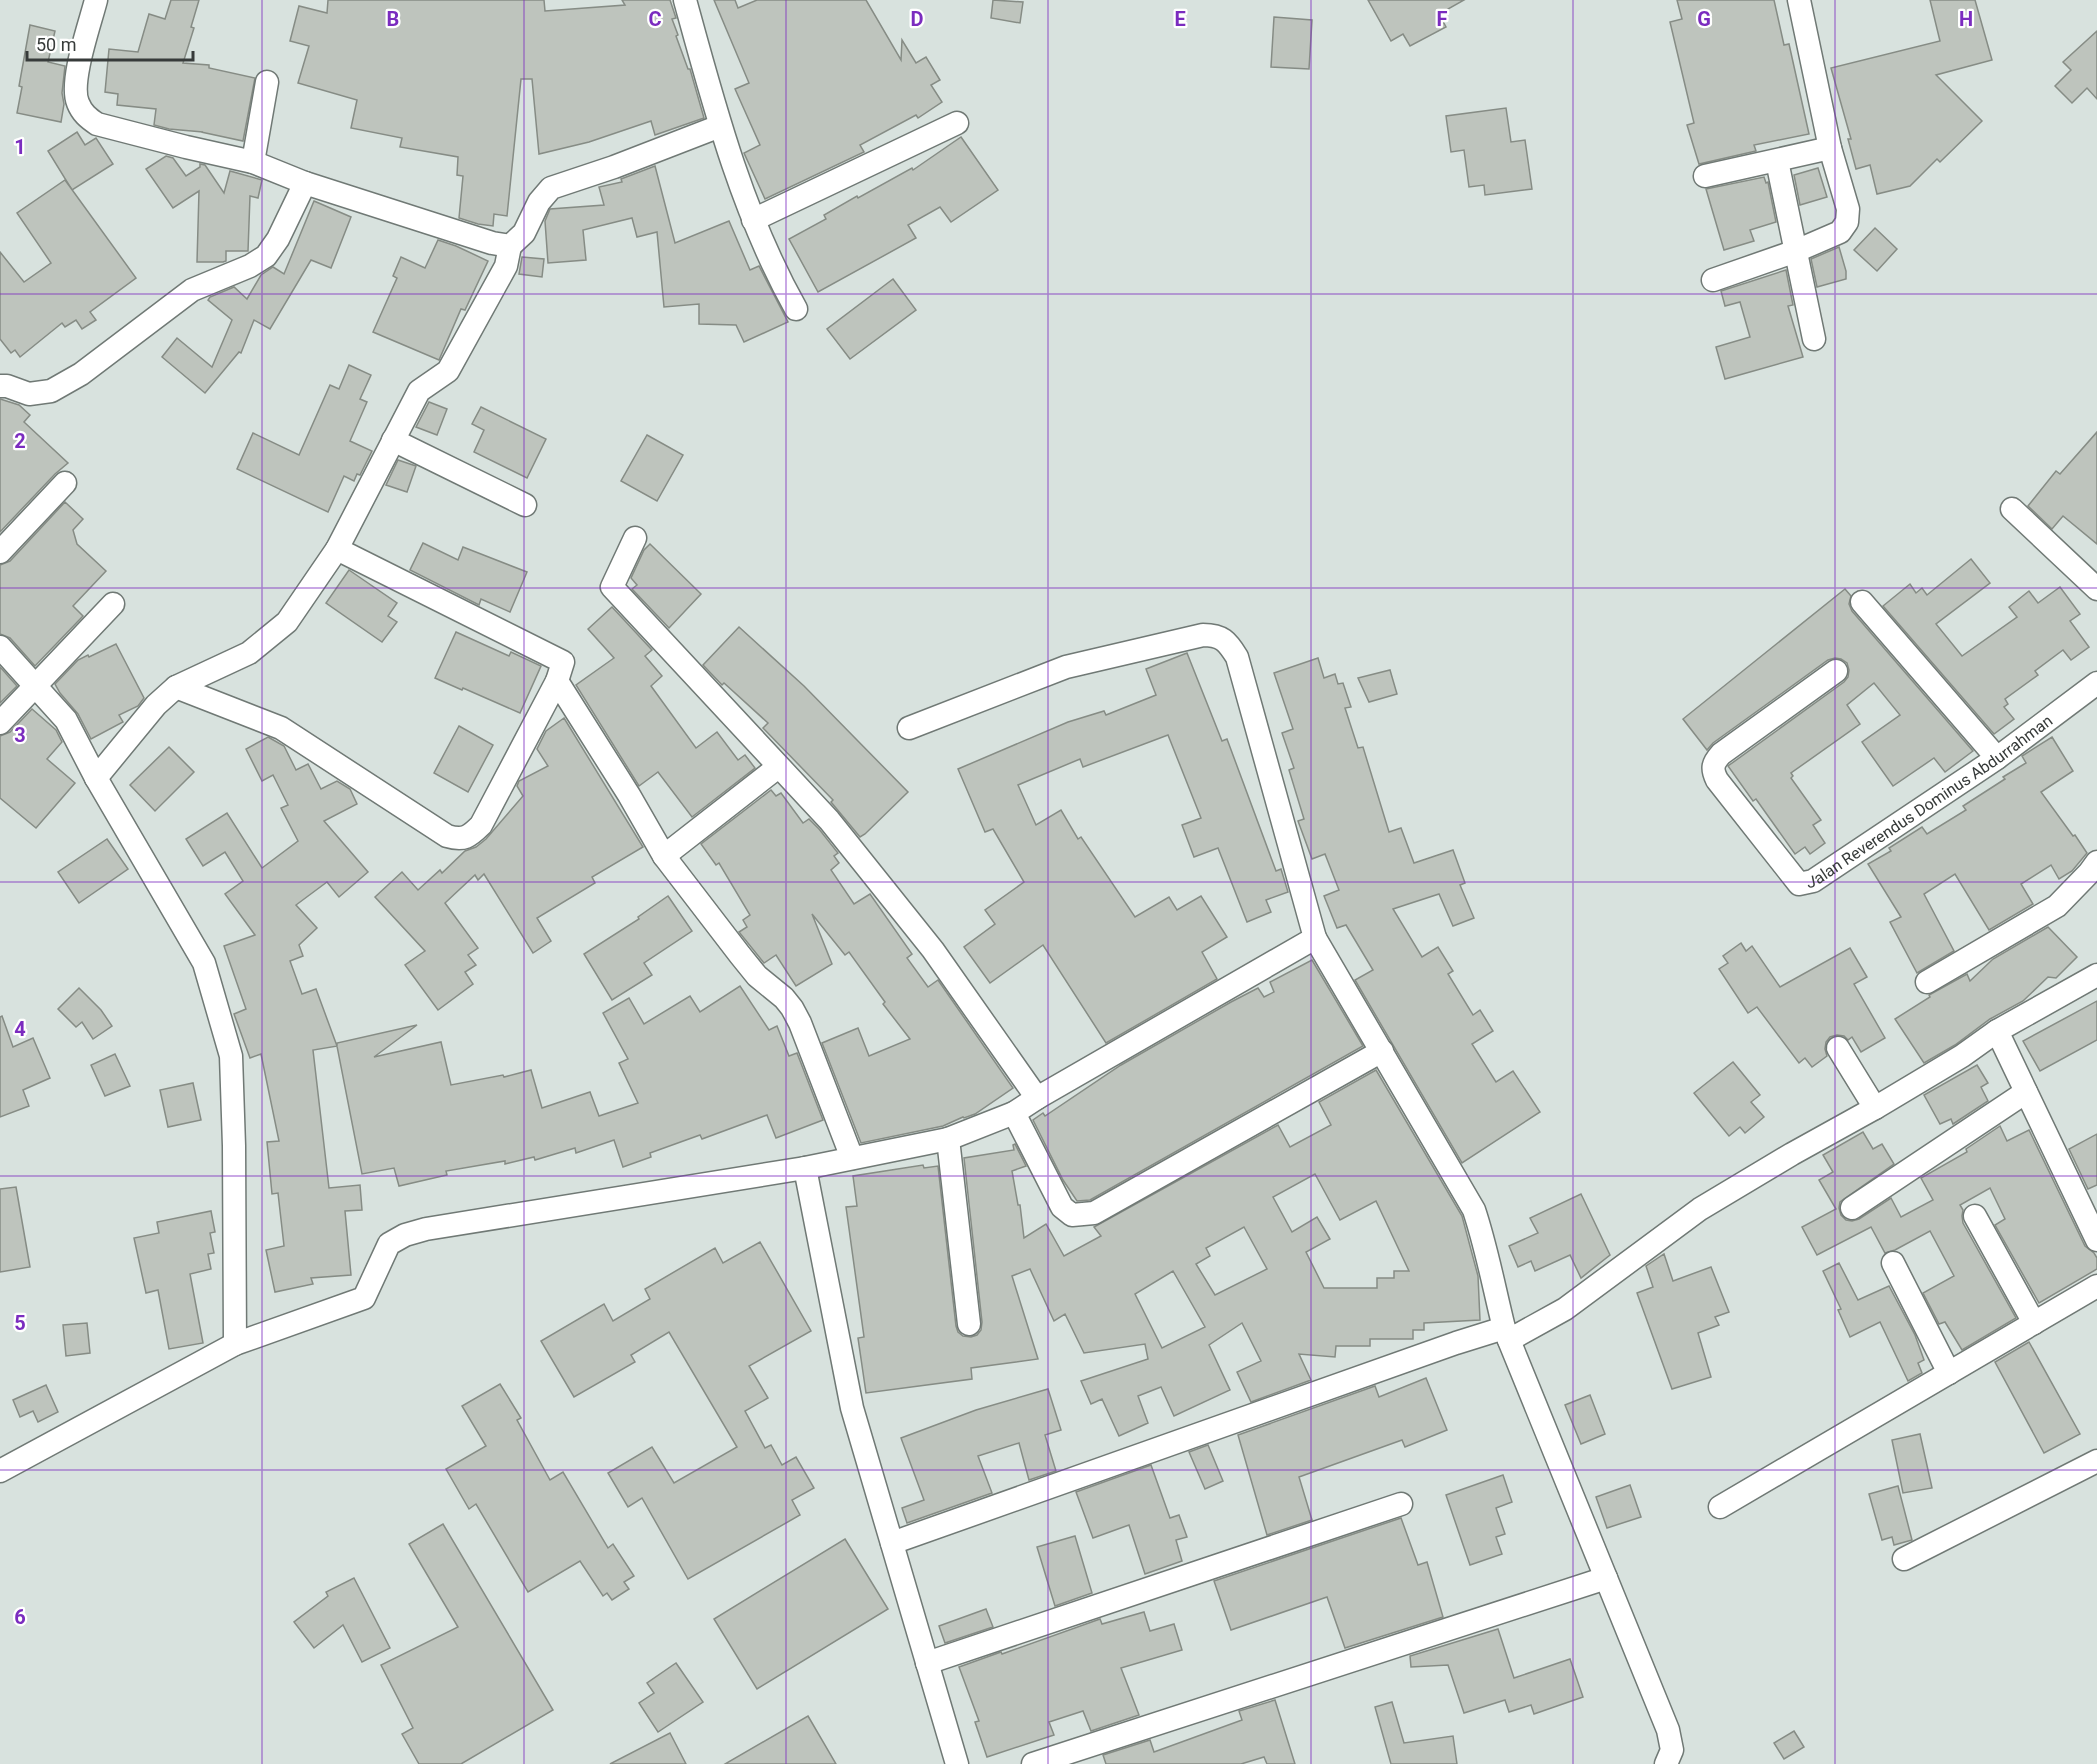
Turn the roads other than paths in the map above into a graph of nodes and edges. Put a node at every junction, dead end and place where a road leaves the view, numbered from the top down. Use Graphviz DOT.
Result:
graph roads {
  1 [pos="96,0"];
  2 [pos="684,0"];
  3 [pos="1799,0"];
  4 [pos="267,82"];
  5 [pos="957,123"];
  6 [pos="720,126"];
  7 [pos="1830,148"];
  8 [pos="1777,160"];
  9 [pos="253,162"];
  10 [pos="1705,176"];
  11 [pos="305,183"];
  12 [pos="753,220"];
  13 [pos="510,246"];
  14 [pos="1796,251"];
  15 [pos="1713,280"];
  16 [pos="796,309"];
  17 [pos="1814,339"];
  18 [pos="0,386"];
  19 [pos="393,440"];
  20 [pos="65,483"];
  21 [pos="525,505"];
  22 [pos="2012,509"];
  23 [pos="635,538"];
  24 [pos="337,549"];
  25 [pos="0,552"];
  26 [pos="2097,589"];
  27 [pos="1862,602"];
  28 [pos="113,604"];
  29 [pos="0,647"];
  30 [pos="1836,671"];
  31 [pos="557,681"];
  32 [pos="2097,683"];
  33 [pos="36,686"];
  34 [pos="176,687"];
  35 [pos="0,723"];
  36 [pos="909,728"];
  37 [pos="1997,758"];
  38 [pos="778,767"];
  39 [pos="96,778"];
  40 [pos="664,856"];
  41 [pos="2097,862"];
  42 [pos="1315,938"];
  43 [pos="2097,975"];
  44 [pos="1927,982"];
  45 [pos="1997,1031"];
  46 [pos="1838,1048"];
  47 [pos="1382,1051"];
  48 [pos="2026,1092"];
  49 [pos="1037,1098"];
  50 [pos="1875,1108"];
  51 [pos="1014,1113"];
  52 [pos="948,1139"];
  53 [pos="852,1158"];
  54 [pos="805,1168"];
  55 [pos="1852,1208"];
  56 [pos="2092,1215"];
  57 [pos="1975,1216"];
  58 [pos="2097,1240"];
  59 [pos="1893,1263"];
  60 [pos="2097,1286"];
  61 [pos="2034,1323"];
  62 [pos="969,1324"];
  63 [pos="1507,1334"];
  64 [pos="235,1344"];
  65 [pos="1948,1373"];
  66 [pos="2097,1461"];
  67 [pos="0,1471"];
  68 [pos="1401,1504"];
  69 [pos="1720,1507"];
  70 [pos="892,1543"];
  71 [pos="1904,1559"];
  72 [pos="1606,1578"];
  73 [pos="927,1663"];
  74 [pos="957,1764"];
  75 [pos="1033,1764"];
  76 [pos="1666,1764"];
  1 -- 9 [label="street"];
  2 -- 6 [label="street"];
  3 -- 7 [label="street"];
  4 -- 9 [label="street"];
  5 -- 12 [label="street"];
  6 -- 12 [label="street"];
  6 -- 13 [label="street"];
  7 -- 8 [label="street"];
  7 -- 14 [label="street"];
  8 -- 10 [label="street"];
  8 -- 14 [label="street"];
  9 -- 11 [label="street"];
  11 -- 13 [label="street"];
  11 -- 18 [label="street"];
  12 -- 16 [label="street"];
  13 -- 19 [label="street"];
  14 -- 15 [label="street"];
  14 -- 17 [label="street"];
  19 -- 21 [label="street"];
  19 -- 24 [label="street"];
  20 -- 25 [label="street"];
  22 -- 26 [label="street"];
  23 -- 38 [label="street"];
  24 -- 31 [label="street"];
  24 -- 34 [label="street"];
  27 -- 37 [label="street"];
  28 -- 33 [label="street"];
  29 -- 33 [label="street"];
  30 -- 37 [label="street, Jalan Reverendus Dominus Abdurrahman"];
  31 -- 34 [label="street"];
  31 -- 40 [label="street"];
  32 -- 37 [label="street, Jalan Reverendus Dominus Abdurrahman"];
  33 -- 35 [label="street"];
  33 -- 39 [label="street"];
  34 -- 39 [label="street"];
  36 -- 42 [label="street"];
  38 -- 40 [label="street"];
  38 -- 49 [label="street"];
  39 -- 64 [label="street"];
  40 -- 53 [label="street"];
  41 -- 44 [label="street"];
  42 -- 47 [label="street"];
  42 -- 49 [label="street"];
  43 -- 45 [label="street"];
  45 -- 48 [label="street"];
  45 -- 50 [label="street"];
  46 -- 50 [label="street"];
  47 -- 51 [label="street"];
  47 -- 63 [label="street"];
  48 -- 55 [label="street"];
  48 -- 56 [label="street"];
  49 -- 51 [label="street"];
  50 -- 63 [label="street"];
  51 -- 52 [label="street"];
  52 -- 53 [label="street"];
  52 -- 62 [label="street"];
  53 -- 54 [label="street"];
  54 -- 64 [label="street"];
  54 -- 70 [label="street"];
  56 -- 58 [label="street"];
  57 -- 61 [label="street"];
  59 -- 65 [label="street"];
  60 -- 61 [label="street"];
  61 -- 65 [label="street"];
  63 -- 70 [label="street"];
  63 -- 72 [label="street"];
  64 -- 67 [label="street"];
  65 -- 69 [label="street"];
  66 -- 71 [label="street"];
  68 -- 73 [label="street"];
  70 -- 73 [label="street"];
  72 -- 75 [label="street"];
  72 -- 76 [label="street"];
  73 -- 74 [label="street"];
}
